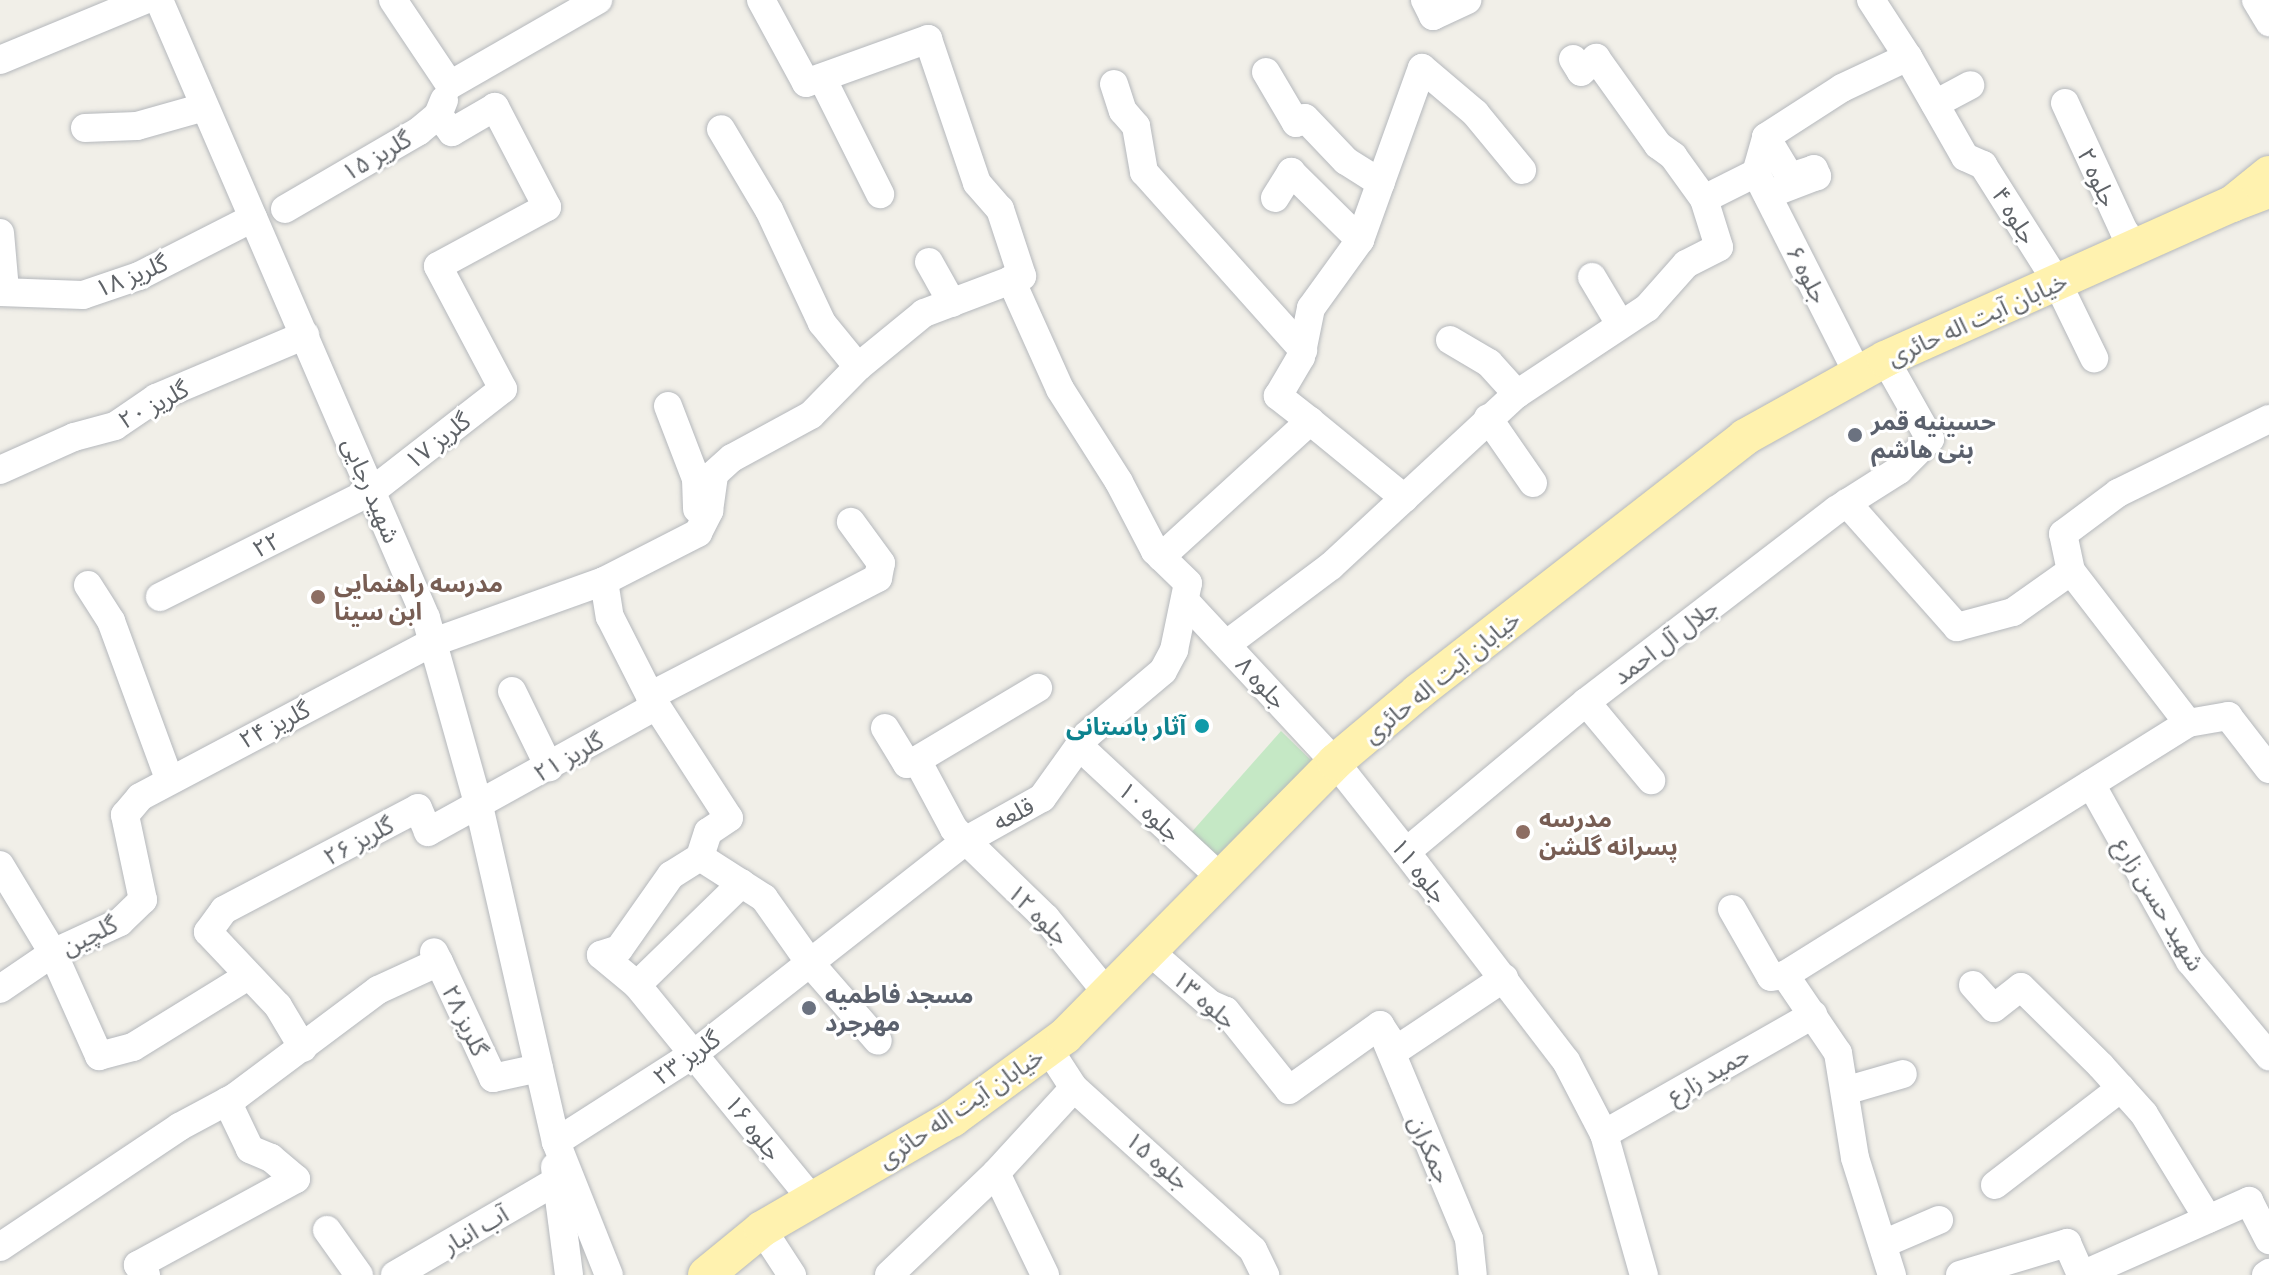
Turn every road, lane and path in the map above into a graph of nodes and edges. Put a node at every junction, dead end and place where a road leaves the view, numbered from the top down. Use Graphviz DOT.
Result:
graph roads {
  1 [pos="145,0"];
  2 [pos="159,0"];
  3 [pos="393,0"];
  4 [pos="761,0"];
  5 [pos="1467,0"];
  6 [pos="1871,0"];
  7 [pos="2256,0"];
  8 [pos="590,3"];
  9 [pos="1430,17"];
  10 [pos="2269,22"];
  11 [pos="1908,57"];
  12 [pos="1573,59"];
  13 [pos="0,60"];
  14 [pos="1266,72"];
  15 [pos="822,78"];
  16 [pos="1114,84"];
  17 [pos="450,85"];
  18 [pos="1970,85"];
  19 [pos="2065,103"];
  20 [pos="1935,104"];
  21 [pos="204,107"];
  22 [pos="438,115"];
  23 [pos="85,128"];
  24 [pos="721,129"];
  25 [pos="1766,137"];
  26 [pos="1522,170"];
  27 [pos="2269,174"];
  28 [pos="1381,183"];
  29 [pos="1762,184"];
  30 [pos="2269,190"];
  31 [pos="880,194"];
  32 [pos="1275,198"];
  33 [pos="1704,199"];
  34 [pos="2232,204"];
  35 [pos="285,209"];
  36 [pos="253,218"];
  37 [pos="0,233"];
  38 [pos="1360,240"];
  39 [pos="2136,247"];
  40 [pos="929,262"];
  41 [pos="1592,277"];
  42 [pos="1011,280"];
  43 [pos="2057,282"];
  44 [pos="2,291"];
  45 [pos="952,303"];
  46 [pos="1620,324"];
  47 [pos="305,335"];
  48 [pos="1450,340"];
  49 [pos="1303,350"];
  50 [pos="2094,358"];
  51 [pos="1872,366"];
  52 [pos="858,367"];
  53 [pos="1517,394"];
  54 [pos="668,406"];
  55 [pos="1488,418"];
  56 [pos="2269,419"];
  57 [pos="1310,421"];
  58 [pos="1930,439"];
  59 [pos="0,470"];
  60 [pos="1533,483"];
  61 [pos="372,491"];
  62 [pos="1404,498"];
  63 [pos="1847,503"];
  64 [pos="851,522"];
  65 [pos="698,533"];
  66 [pos="1161,557"];
  67 [pos="2071,571"];
  68 [pos="604,581"];
  69 [pos="88,585"];
  70 [pos="1187,593"];
  71 [pos="160,597"];
  72 [pos="431,643"];
  73 [pos="1227,644"];
  74 [pos="1038,688"];
  75 [pos="512,691"];
  76 [pos="653,701"];
  77 [pos="1586,702"];
  78 [pos="2188,723"];
  79 [pos="885,728"];
  80 [pos="1079,746"];
  81 [pos="917,760"];
  82 [pos="1335,762"];
  83 [pos="549,767"];
  84 [pos="2269,769"];
  85 [pos="169,779"];
  86 [pos="1651,780"];
  87 [pos="2091,784"];
  88 [pos="479,806"];
  89 [pos="125,815"];
  90 [pos="965,841"];
  91 [pos="1406,852"];
  92 [pos="700,857"];
  93 [pos="0,865"];
  94 [pos="1220,877"];
  95 [pos="742,883"];
  96 [pos="1732,909"];
  97 [pos="1147,949"];
  98 [pos="53,953"];
  99 [pos="810,963"];
  100 [pos="1785,975"];
  101 [pos="248,976"];
  102 [pos="1504,978"];
  103 [pos="637,985"];
  104 [pos="1973,985"];
  105 [pos="0,989"];
  106 [pos="1107,993"];
  107 [pos="1813,1015"];
  108 [pos="1380,1025"];
  109 [pos="878,1041"];
  110 [pos="303,1048"];
  111 [pos="1048,1048"];
  112 [pos="695,1053"];
  113 [pos="2269,1056"];
  114 [pos="539,1068"];
  115 [pos="1903,1074"];
  116 [pos="1074,1088"];
  117 [pos="2121,1088"];
  118 [pos="1848,1090"];
  119 [pos="227,1101"];
  120 [pos="1604,1134"];
  121 [pos="556,1142"];
  122 [pos="996,1173"];
  123 [pos="555,1182"];
  124 [pos="1995,1185"];
  125 [pos="813,1201"];
  126 [pos="2208,1219"];
  127 [pos="1939,1220"];
  128 [pos="762,1229"];
  129 [pos="327,1230"];
  130 [pos="2269,1240"];
  131 [pos="1883,1244"];
  132 [pos="0,1247"];
  133 [pos="716,1265"];
  134 [pos="146,1275"];
  135 [pos="359,1275"];
  136 [pos="395,1275"];
  137 [pos="569,1275"];
  138 [pos="609,1275"];
  139 [pos="680,1275"];
  140 [pos="792,1275"];
  141 [pos="889,1275"];
  142 [pos="1045,1275"];
  143 [pos="1265,1275"];
  144 [pos="1473,1275"];
  145 [pos="1644,1275"];
  146 [pos="1892,1275"];
  147 [pos="1960,1275"];
  148 [pos="2081,1275"];
  1 -- 13 [label="street"];
  2 -- 21 [label="street, شهید رجایی"];
  3 -- 17 [label="street"];
  4 -- 15 [label="street"];
  5 -- 9 [label="street"];
  6 -- 11 [label="street, جلوه ۴"];
  7 -- 10 [label="street"];
  8 -- 17 [label="street"];
  11 -- 20 [label="street, جلوه ۴"];
  11 -- 25 [label="street"];
  12 -- 33 [label="street"];
  14 -- 28 [label="street"];
  15 -- 31 [label="street"];
  15 -- 42 [label="street"];
  16 -- 49 [label="street"];
  17 -- 22 [label="street"];
  18 -- 20 [label="street"];
  19 -- 39 [label="street, جلوه ۲"];
  20 -- 43 [label="street, جلوه ۴"];
  21 -- 23 [label="street"];
  21 -- 36 [label="street, شهید رجایی"];
  22 -- 35 [label="street, گلریز ۱۵"];
  22 -- 61 [label="street, گلریز ۱۷"];
  24 -- 52 [label="street"];
  25 -- 29 [label="street"];
  25 -- 29 [label="street"];
  26 -- 28 [label="street"];
  27 -- 34 [label="main road"];
  28 -- 38 [label="street"];
  29 -- 33 [label="street"];
  29 -- 51 [label="street, جلوه ۶"];
  30 -- 34 [label="main road"];
  32 -- 38 [label="street"];
  33 -- 46 [label="street"];
  34 -- 39 [label="main road, خیابان آیت اله حائری"];
  36 -- 44 [label="street, گلریز ۱۸"];
  36 -- 47 [label="street, شهید رجایی"];
  37 -- 44 [label="street"];
  38 -- 49 [label="street"];
  39 -- 43 [label="main road, خیابان آیت اله حائری"];
  40 -- 45 [label="street"];
  41 -- 46 [label="street"];
  42 -- 45 [label="street"];
  42 -- 66 [label="street, جلوه ۸"];
  43 -- 50 [label="street, جلوه ۴"];
  43 -- 51 [label="main road, خیابان آیت اله حائری"];
  45 -- 52 [label="street"];
  46 -- 53 [label="street"];
  47 -- 59 [label="street, گلریز ۲۰"];
  47 -- 61 [label="street, شهید رجایی"];
  48 -- 53 [label="street"];
  49 -- 57 [label="street"];
  51 -- 58 [label="street, جلوه ۶"];
  51 -- 82 [label="main road, خیابان آیت اله حائری"];
  52 -- 65 [label="street"];
  53 -- 55 [label="street"];
  54 -- 65 [label="street"];
  55 -- 60 [label="street"];
  55 -- 62 [label="street"];
  56 -- 67 [label="street"];
  57 -- 62 [label="street"];
  57 -- 66 [label="street"];
  58 -- 63 [label="street, جلال آل احمد"];
  61 -- 71 [label="street, ۲۲"];
  61 -- 72 [label="street, شهید رجایی"];
  62 -- 73 [label="street"];
  63 -- 67 [label="street"];
  63 -- 77 [label="street, جلال آل احمد"];
  64 -- 76 [label="street, گلریز ۲۱"];
  65 -- 68 [label="street, گلریز ۲۴"];
  66 -- 70 [label="street, جلوه ۸"];
  67 -- 78 [label="street"];
  68 -- 72 [label="street, گلریز ۲۴"];
  68 -- 76 [label="street"];
  69 -- 85 [label="street"];
  70 -- 73 [label="street, جلوه ۸"];
  70 -- 80 [label="street, قلعه"];
  72 -- 85 [label="street, گلریز ۲۴"];
  72 -- 88 [label="street, شهید رجایی"];
  73 -- 82 [label="street, جلوه ۸"];
  74 -- 81 [label="street"];
  75 -- 83 [label="street"];
  76 -- 83 [label="street, گلریز ۲۱"];
  76 -- 92 [label="street"];
  77 -- 86 [label="street"];
  77 -- 91 [label="street, جلال آل احمد"];
  78 -- 84 [label="street"];
  78 -- 87 [label="street"];
  79 -- 81 [label="street, جلوه ۱۲"];
  80 -- 90 [label="street, قلعه"];
  80 -- 94 [label="street, جلوه ۱۰"];
  81 -- 90 [label="street, جلوه ۱۲"];
  82 -- 91 [label="street, جلوه ۱۱"];
  82 -- 94 [label="main road, خیابان آیت اله حائری"];
  83 -- 88 [label="street, گلریز ۲۱"];
  85 -- 89 [label="street, گلریز ۲۴"];
  87 -- 100 [label="street"];
  87 -- 113 [label="street, شهید حسن زارع"];
  88 -- 101 [label="street, گلریز ۲۶"];
  88 -- 114 [label="street, شهید رجایی"];
  89 -- 98 [label="street, گلچین"];
  90 -- 99 [label="street, قلعه"];
  90 -- 106 [label="street, جلوه ۱۲"];
  91 -- 102 [label="street, جلوه ۱۱"];
  92 -- 95 [label="street"];
  92 -- 103 [label="street, جلوه ۱۶"];
  93 -- 98 [label="street"];
  94 -- 97 [label="main road, خیابان آیت اله حائری"];
  95 -- 99 [label="street"];
  95 -- 103 [label="street"];
  96 -- 100 [label="street"];
  97 -- 106 [label="main road, خیابان آیت اله حائری"];
  97 -- 108 [label="street, جلوه ۱۳"];
  98 -- 101 [label="street"];
  98 -- 105 [label="street, گلچین"];
  99 -- 109 [label="street"];
  99 -- 112 [label="street, گلریز ۲۳"];
  100 -- 107 [label="street"];
  101 -- 110 [label="street"];
  102 -- 108 [label="street"];
  102 -- 120 [label="street"];
  103 -- 112 [label="street, جلوه ۱۶"];
  104 -- 117 [label="street"];
  106 -- 111 [label="main road, خیابان آیت اله حائری"];
  107 -- 118 [label="street"];
  107 -- 120 [label="street, حمید زارع"];
  108 -- 144 [label="street, جمکران"];
  110 -- 114 [label="street, گلریز ۲۸"];
  110 -- 119 [label="street"];
  111 -- 116 [label="street, جلوه ۱۵"];
  111 -- 125 [label="main road, خیابان آیت اله حائری"];
  112 -- 121 [label="street, گلریز ۲۳"];
  112 -- 125 [label="street, جلوه ۱۶"];
  114 -- 121 [label="street, شهید رجایی"];
  115 -- 118 [label="street"];
  116 -- 122 [label="street"];
  116 -- 143 [label="street, جلوه ۱۵"];
  117 -- 124 [label="street"];
  117 -- 126 [label="street"];
  118 -- 131 [label="street"];
  119 -- 132 [label="street"];
  119 -- 134 [label="street"];
  120 -- 145 [label="street"];
  121 -- 123 [label="street"];
  121 -- 138 [label="street"];
  122 -- 141 [label="street"];
  122 -- 142 [label="street"];
  123 -- 136 [label="street, آب انبار"];
  123 -- 137 [label="street"];
  125 -- 128 [label="main road, خیابان آیت اله حائری"];
  126 -- 130 [label="street"];
  126 -- 148 [label="street"];
  127 -- 131 [label="street"];
  128 -- 133 [label="main road, خیابان آیت اله حائری"];
  128 -- 140 [label="street"];
  129 -- 135 [label="street"];
  131 -- 146 [label="street"];
  133 -- 139 [label="main road, خیابان آیت اله حائری"];
  147 -- 148 [label="street"];
}
